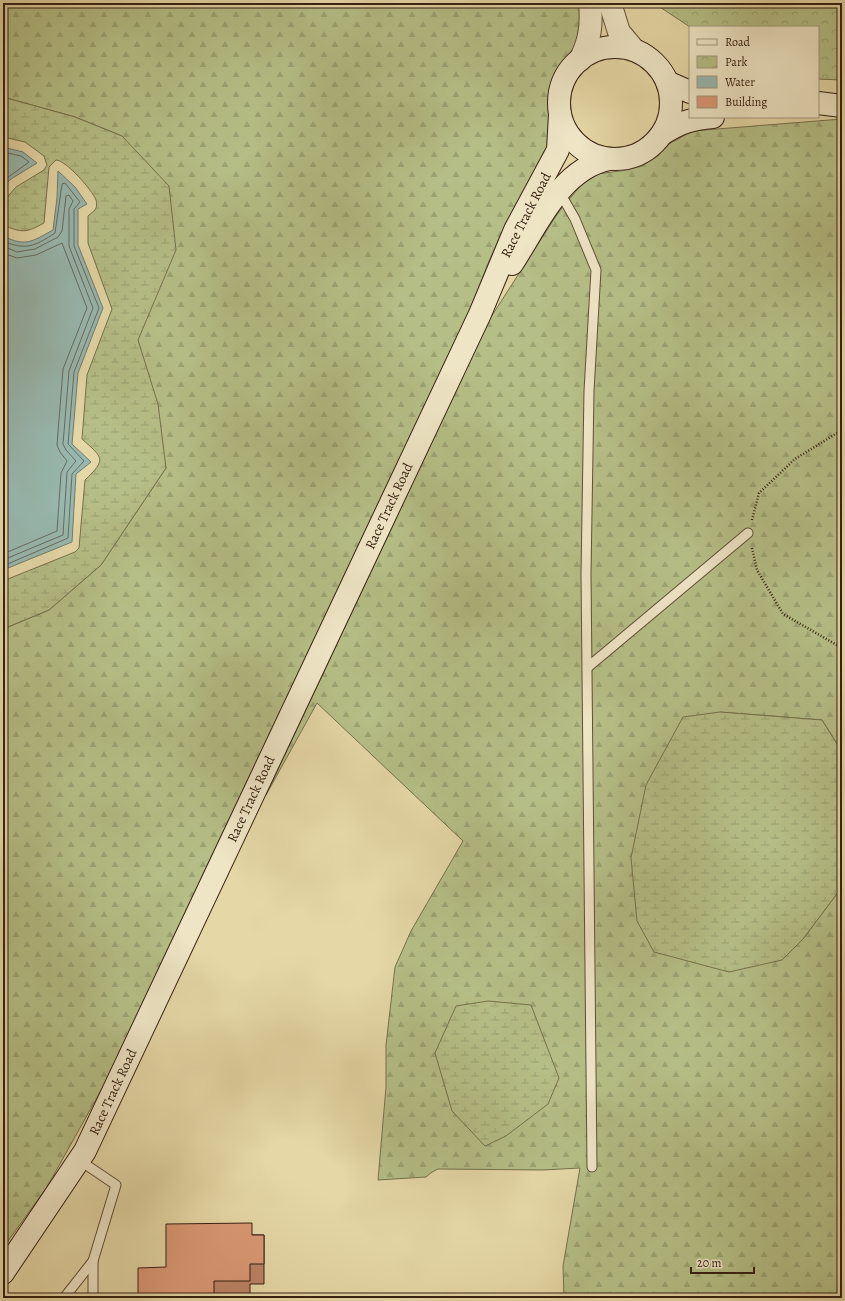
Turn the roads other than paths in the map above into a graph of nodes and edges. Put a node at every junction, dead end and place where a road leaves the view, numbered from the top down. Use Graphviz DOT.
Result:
graph roads {
  1 [pos="590,3"];
  2 [pos="610,3"];
  3 [pos="634,50"];
  4 [pos="580,60"];
  5 [pos="667,82"];
  6 [pos="689,92"];
  7 [pos="819,103"];
  8 [pos="842,107"];
  9 [pos="819,109"];
  10 [pos="560,114"];
  11 [pos="702,118"];
  12 [pos="662,134"];
  13 [pos="609,159"];
  14 [pos="553,183"];
  15 [pos="748,533"];
  16 [pos="588,667"];
  17 [pos="79,1160"];
  18 [pos="592,1167"];
  19 [pos="93,1261"];
  20 [pos="3,1273"];
  21 [pos="64,1298"];
  22 [pos="93,1298"];
  1 -- 4 [label="main road"];
  2 -- 3 [label="main road"];
  3 -- 4 [label="main road"];
  3 -- 5 [label="main road"];
  4 -- 10 [label="main road"];
  5 -- 6 [label="main road"];
  5 -- 12 [label="main road"];
  7 -- 8 [label="main road"];
  8 -- 9 [label="main road"];
  10 -- 13 [label="main road"];
  10 -- 14 [label="main road, Race Track Road"];
  11 -- 12 [label="main road"];
  12 -- 13 [label="main road"];
  13 -- 14 [label="main road, Race Track Road"];
  14 -- 16 [label="lane"];
  14 -- 17 [label="main road, Race Track Road"];
  15 -- 16 [label="lane"];
  16 -- 18 [label="lane"];
  17 -- 19 [label="lane"];
  17 -- 20 [label="main road, Race Track Road"];
  19 -- 21 [label="lane"];
  19 -- 22 [label="lane"];
}
